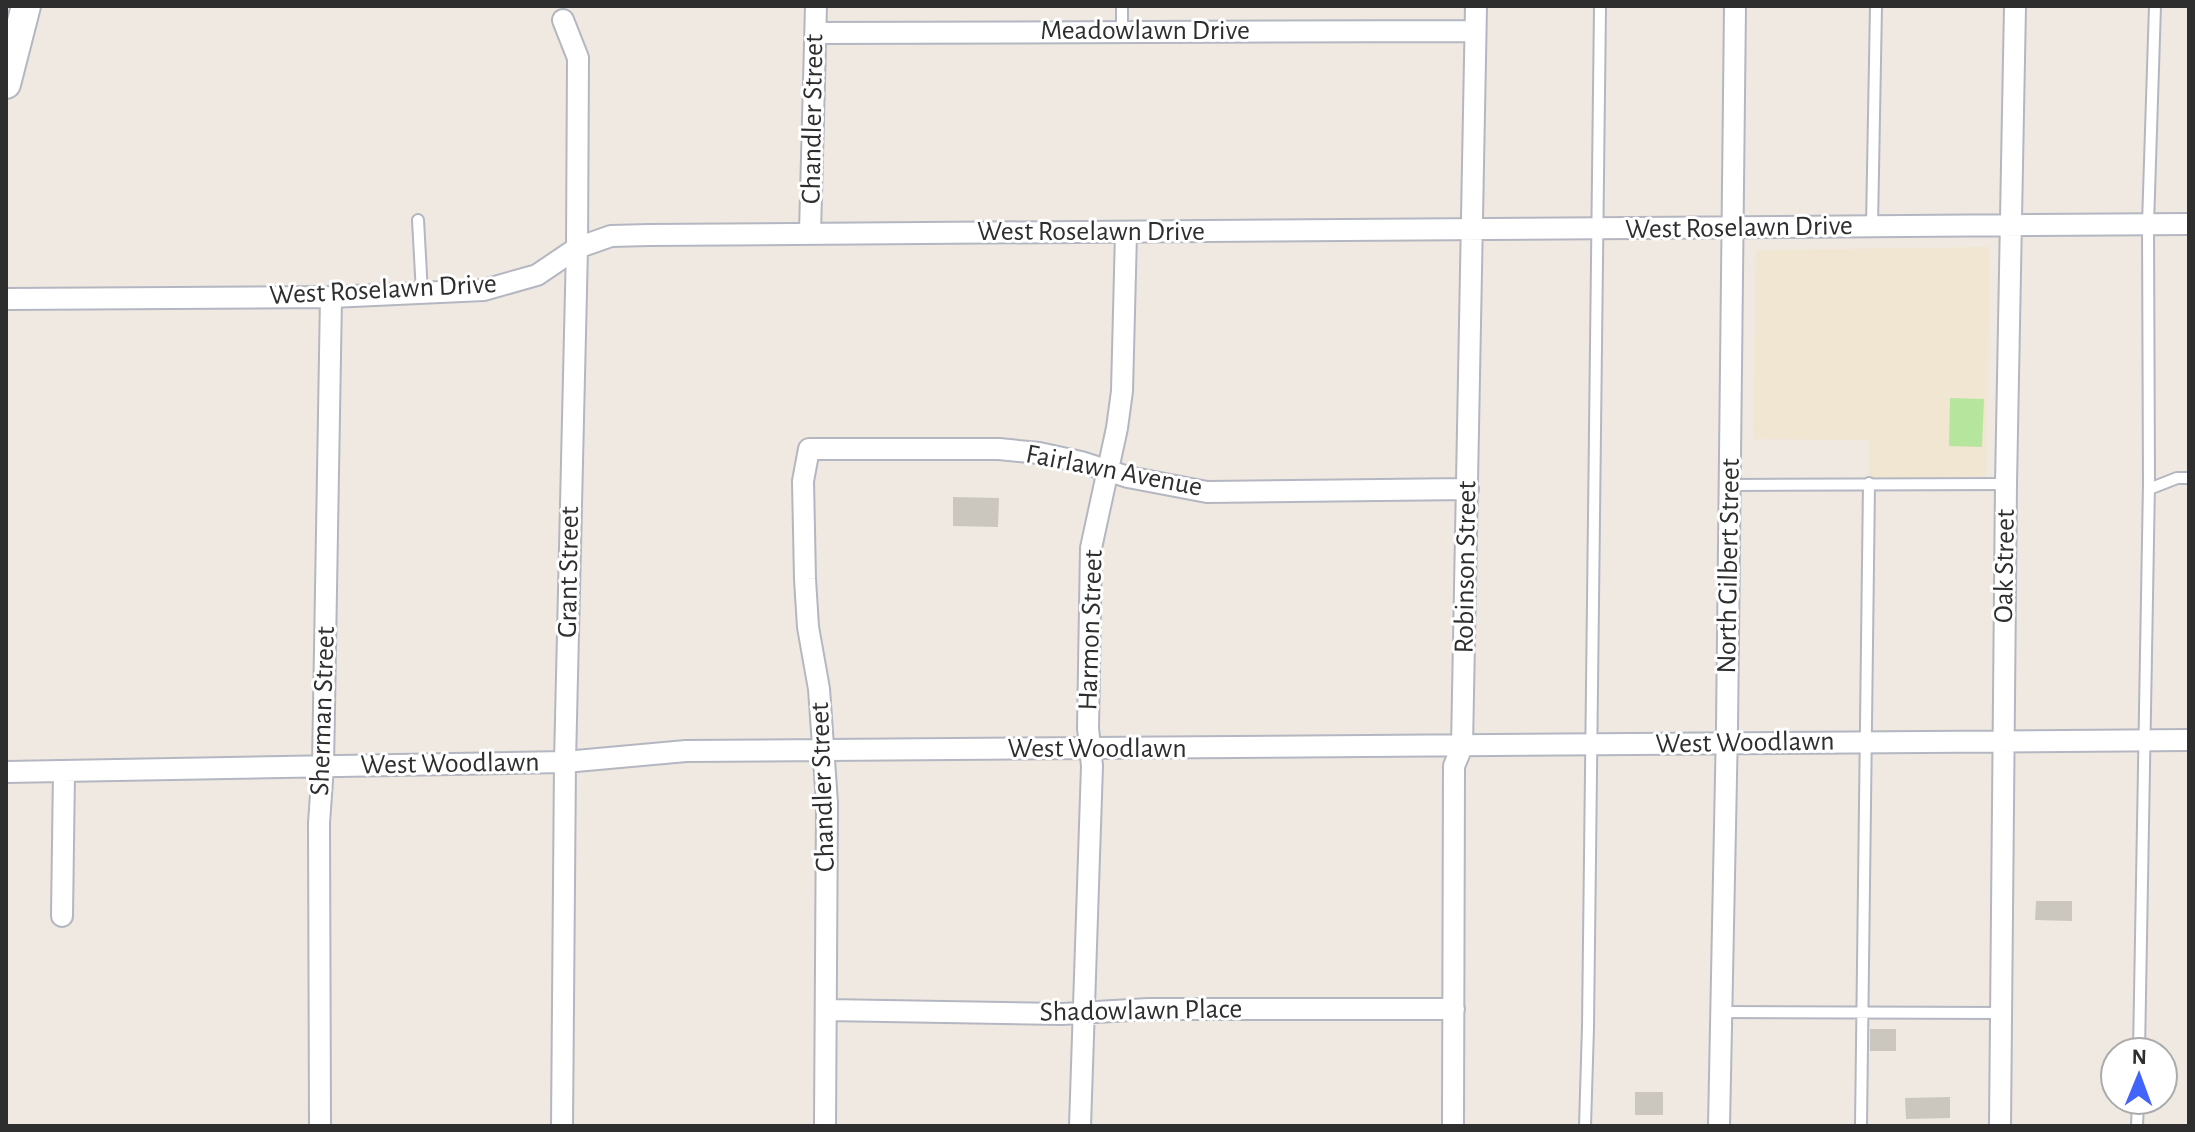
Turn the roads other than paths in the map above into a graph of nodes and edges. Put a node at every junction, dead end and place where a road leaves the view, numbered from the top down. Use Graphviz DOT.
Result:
graph roads {
  1 [pos="26,6"];
  2 [pos="816,6"];
  3 [pos="1122,6"];
  4 [pos="1476,6"];
  5 [pos="1600,6"];
  6 [pos="1735,6"];
  7 [pos="1876,6"];
  8 [pos="2015,6"];
  9 [pos="2155,6"];
  10 [pos="563,20"];
  11 [pos="1122,31"];
  12 [pos="1475,31"];
  13 [pos="816,33"];
  14 [pos="6,84"];
  15 [pos="418,220"];
  16 [pos="2148,224"];
  17 [pos="2189,224"];
  18 [pos="1872,226"];
  19 [pos="2011,226"];
  20 [pos="1473,229"];
  21 [pos="1733,229"];
  22 [pos="1598,230"];
  23 [pos="810,232"];
  24 [pos="1126,233"];
  25 [pos="577,248"];
  26 [pos="422,293"];
  27 [pos="331,297"];
  28 [pos="6,299"];
  29 [pos="809,449"];
  30 [pos="1106,469"];
  31 [pos="2189,478"];
  32 [pos="1869,483"];
  33 [pos="2006,484"];
  34 [pos="1730,485"];
  35 [pos="1468,489"];
  36 [pos="2149,489"];
  37 [pos="2145,740"];
  38 [pos="2189,740"];
  39 [pos="2004,741"];
  40 [pos="1865,742"];
  41 [pos="1590,744"];
  42 [pos="1727,744"];
  43 [pos="1462,747"];
  44 [pos="824,749"];
  45 [pos="1090,749"];
  46 [pos="565,762"];
  47 [pos="323,766"];
  48 [pos="64,771"];
  49 [pos="6,772"];
  50 [pos="62,916"];
  51 [pos="1454,1009"];
  52 [pos="827,1010"];
  53 [pos="1863,1011"];
  54 [pos="1721,1012"];
  55 [pos="1083,1013"];
  56 [pos="2002,1013"];
  57 [pos="2139,1036"];
  58 [pos="320,1126"];
  59 [pos="562,1126"];
  60 [pos="825,1126"];
  61 [pos="1080,1126"];
  62 [pos="1453,1126"];
  63 [pos="1585,1126"];
  64 [pos="1719,1126"];
  65 [pos="1861,1126"];
  66 [pos="2000,1126"];
  1 -- 14 [label="street"];
  2 -- 13 [label="street, Chandler Street"];
  3 -- 11 [label="lane"];
  4 -- 12 [label="street, Robinson Street"];
  5 -- 22 [label="lane"];
  6 -- 21 [label="street, North Gilbert Street"];
  7 -- 18 [label="lane"];
  8 -- 19 [label="street, Oak Street"];
  9 -- 16 [label="lane"];
  10 -- 25 [label="street, Grant Street"];
  11 -- 12 [label="street, Meadowlawn Drive"];
  11 -- 13 [label="street, Meadowlawn Drive"];
  12 -- 20 [label="street, Robinson Street"];
  13 -- 23 [label="street, Chandler Street"];
  15 -- 26 [label="lane"];
  16 -- 17 [label="street, West Roselawn Drive"];
  16 -- 19 [label="street, West Roselawn Drive"];
  16 -- 36 [label="lane"];
  18 -- 19 [label="street, West Roselawn Drive"];
  18 -- 21 [label="street, West Roselawn Drive"];
  19 -- 33 [label="street, Oak Street"];
  20 -- 22 [label="street, West Roselawn Drive"];
  20 -- 24 [label="street, West Roselawn Drive"];
  20 -- 35 [label="street, Robinson Street"];
  21 -- 22 [label="street, West Roselawn Drive"];
  21 -- 34 [label="street, North Gilbert Street"];
  22 -- 41 [label="lane"];
  23 -- 24 [label="street, West Roselawn Drive"];
  23 -- 25 [label="street, West Roselawn Drive"];
  24 -- 30 [label="street, Harmon Street"];
  25 -- 26 [label="street, West Roselawn Drive"];
  25 -- 46 [label="street, Grant Street"];
  26 -- 27 [label="street, West Roselawn Drive"];
  27 -- 28 [label="street, West Roselawn Drive"];
  27 -- 47 [label="street, Sherman Street"];
  29 -- 30 [label="street, Fairlawn Avenue"];
  29 -- 44 [label="street, Chandler Street"];
  30 -- 35 [label="street, Fairlawn Avenue"];
  30 -- 45 [label="street, Harmon Street"];
  31 -- 36 [label="lane"];
  32 -- 33 [label="lane"];
  32 -- 34 [label="lane"];
  32 -- 40 [label="lane"];
  33 -- 39 [label="street, Oak Street"];
  34 -- 42 [label="street, North Gilbert Street"];
  35 -- 43 [label="street, Robinson Street"];
  36 -- 37 [label="lane"];
  37 -- 38 [label="street, West Woodlawn"];
  37 -- 39 [label="street, West Woodlawn"];
  37 -- 57 [label="lane"];
  39 -- 40 [label="street, West Woodlawn"];
  39 -- 56 [label="street, Oak Street"];
  40 -- 42 [label="street, West Woodlawn"];
  40 -- 53 [label="lane"];
  41 -- 42 [label="street, West Woodlawn"];
  41 -- 43 [label="street, West Woodlawn"];
  41 -- 63 [label="lane"];
  42 -- 54 [label="street, North Gilbert Street"];
  43 -- 45 [label="street, West Woodlawn"];
  43 -- 51 [label="street, Robinson Street"];
  44 -- 45 [label="street, West Woodlawn"];
  44 -- 46 [label="street, West Woodlawn"];
  44 -- 52 [label="street, Chandler Street"];
  45 -- 55 [label="street, Harmon Street"];
  46 -- 47 [label="street, West Woodlawn"];
  46 -- 59 [label="street, Grant Street"];
  47 -- 48 [label="street, West Woodlawn"];
  47 -- 58 [label="street, Sherman Street"];
  48 -- 49 [label="street, West Woodlawn"];
  48 -- 50 [label="street"];
  51 -- 55 [label="street, Shadowlawn Place"];
  51 -- 62 [label="street, Robinson Street"];
  52 -- 55 [label="street, Shadowlawn Place"];
  52 -- 60 [label="street, Chandler Street"];
  53 -- 54 [label="lane"];
  53 -- 56 [label="lane"];
  53 -- 65 [label="lane"];
  54 -- 64 [label="street, North Gilbert Street"];
  55 -- 61 [label="street, Harmon Street"];
  56 -- 66 [label="street, Oak Street"];
}
